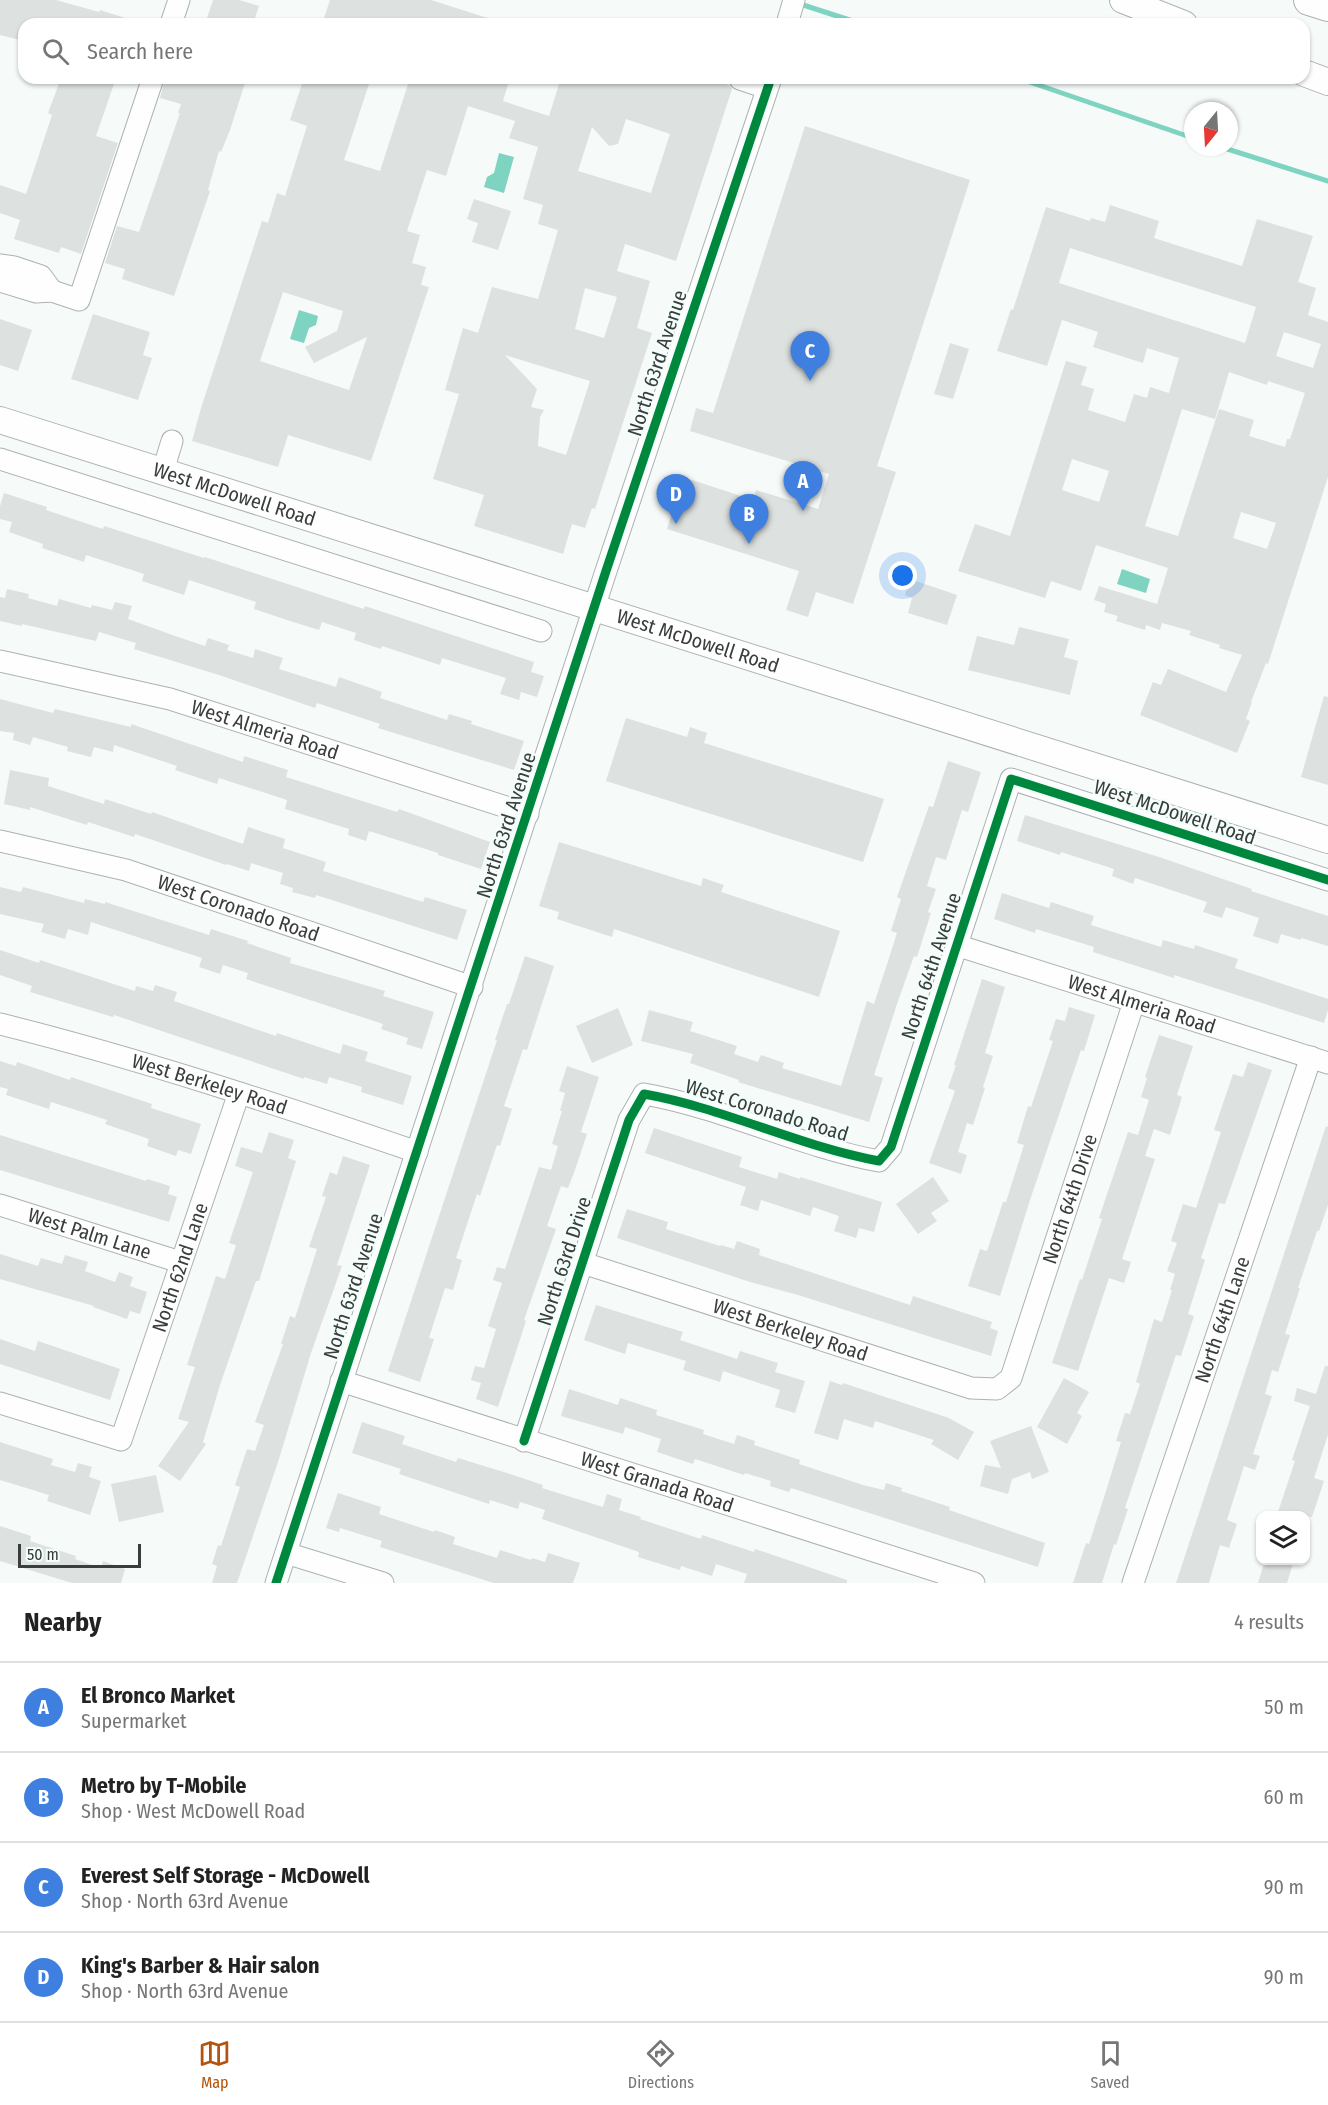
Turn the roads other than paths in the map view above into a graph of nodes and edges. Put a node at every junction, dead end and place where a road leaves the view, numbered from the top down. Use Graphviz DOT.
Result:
graph roads {
  1 [pos="178,0"];
  2 [pos="794,0"];
  3 [pos="1123,0"];
  4 [pos="1309,0"];
  5 [pos="1328,6"];
  6 [pos="173,18"];
  7 [pos="789,18"];
  8 [pos="1169,18"];
  9 [pos="1310,75"];
  10 [pos="1328,82"];
  11 [pos="151,84"];
  12 [pos="769,84"];
  13 [pos="0,265"];
  14 [pos="0,281"];
  15 [pos="52,291"];
  16 [pos="0,420"];
  17 [pos="172,441"];
  18 [pos="0,459"];
  19 [pos="164,471"];
  20 [pos="594,608"];
  21 [pos="541,631"];
  22 [pos="0,661"];
  23 [pos="1011,779"];
  24 [pos="528,814"];
  25 [pos="1328,840"];
  26 [pos="0,841"];
  27 [pos="1328,880"];
  28 [pos="956,945"];
  29 [pos="472,987"];
  30 [pos="1134,1002"];
  31 [pos="0,1024"];
  32 [pos="1319,1060"];
  33 [pos="239,1093"];
  34 [pos="644,1094"];
  35 [pos="417,1152"];
  36 [pos="879,1161"];
  37 [pos="0,1204"];
  38 [pos="180,1262"];
  39 [pos="582,1263"];
  40 [pos="341,1381"];
  41 [pos="998,1389"];
  42 [pos="0,1403"];
  43 [pos="524,1441"];
  44 [pos="286,1553"];
  45 [pos="276,1583"];
  46 [pos="383,1583"];
  47 [pos="974,1583"];
  48 [pos="1133,1583"];
  1 -- 6 [label="street"];
  2 -- 7 [label="street"];
  3 -- 8 [label="main road"];
  4 -- 5 [label="highway"];
  9 -- 10 [label="main road"];
  11 -- 15 [label="street"];
  12 -- 20 [label="street, North 63rd Avenue"];
  13 -- 15 [label="street"];
  14 -- 15 [label="street"];
  16 -- 19 [label="main road, West McDowell Road"];
  17 -- 19 [label="street"];
  18 -- 21 [label="street, West McDowell Road"];
  19 -- 20 [label="main road, West McDowell Road"];
  20 -- 24 [label="street, North 63rd Avenue"];
  20 -- 25 [label="main road, West McDowell Road"];
  22 -- 24 [label="street, West Almeria Road"];
  23 -- 27 [label="street, West McDowell Road"];
  23 -- 28 [label="street, North 64th Avenue"];
  24 -- 29 [label="street, North 63rd Avenue"];
  26 -- 29 [label="street, West Coronado Road"];
  28 -- 30 [label="street, West Almeria Road"];
  28 -- 36 [label="street, North 64th Avenue"];
  29 -- 35 [label="street, North 63rd Avenue"];
  30 -- 32 [label="street, West Almeria Road"];
  30 -- 41 [label="street, North 64th Drive"];
  31 -- 33 [label="street, West Berkeley Road"];
  32 -- 48 [label="street, North 64th Lane"];
  33 -- 35 [label="street, West Berkeley Road"];
  33 -- 38 [label="street, North 62nd Lane"];
  34 -- 36 [label="street, West Coronado Road"];
  34 -- 39 [label="street, North 63rd Drive"];
  35 -- 40 [label="street, North 63rd Avenue"];
  37 -- 38 [label="street, West Palm Lane"];
  38 -- 42 [label="street, North 62nd Lane"];
  39 -- 41 [label="street, West Berkeley Road"];
  39 -- 43 [label="street, North 63rd Drive"];
  40 -- 43 [label="street, West Granada Road"];
  40 -- 44 [label="street, North 63rd Avenue"];
  43 -- 47 [label="street, West Granada Road"];
  44 -- 45 [label="street, North 63rd Avenue"];
  44 -- 46 [label="street"];
}
